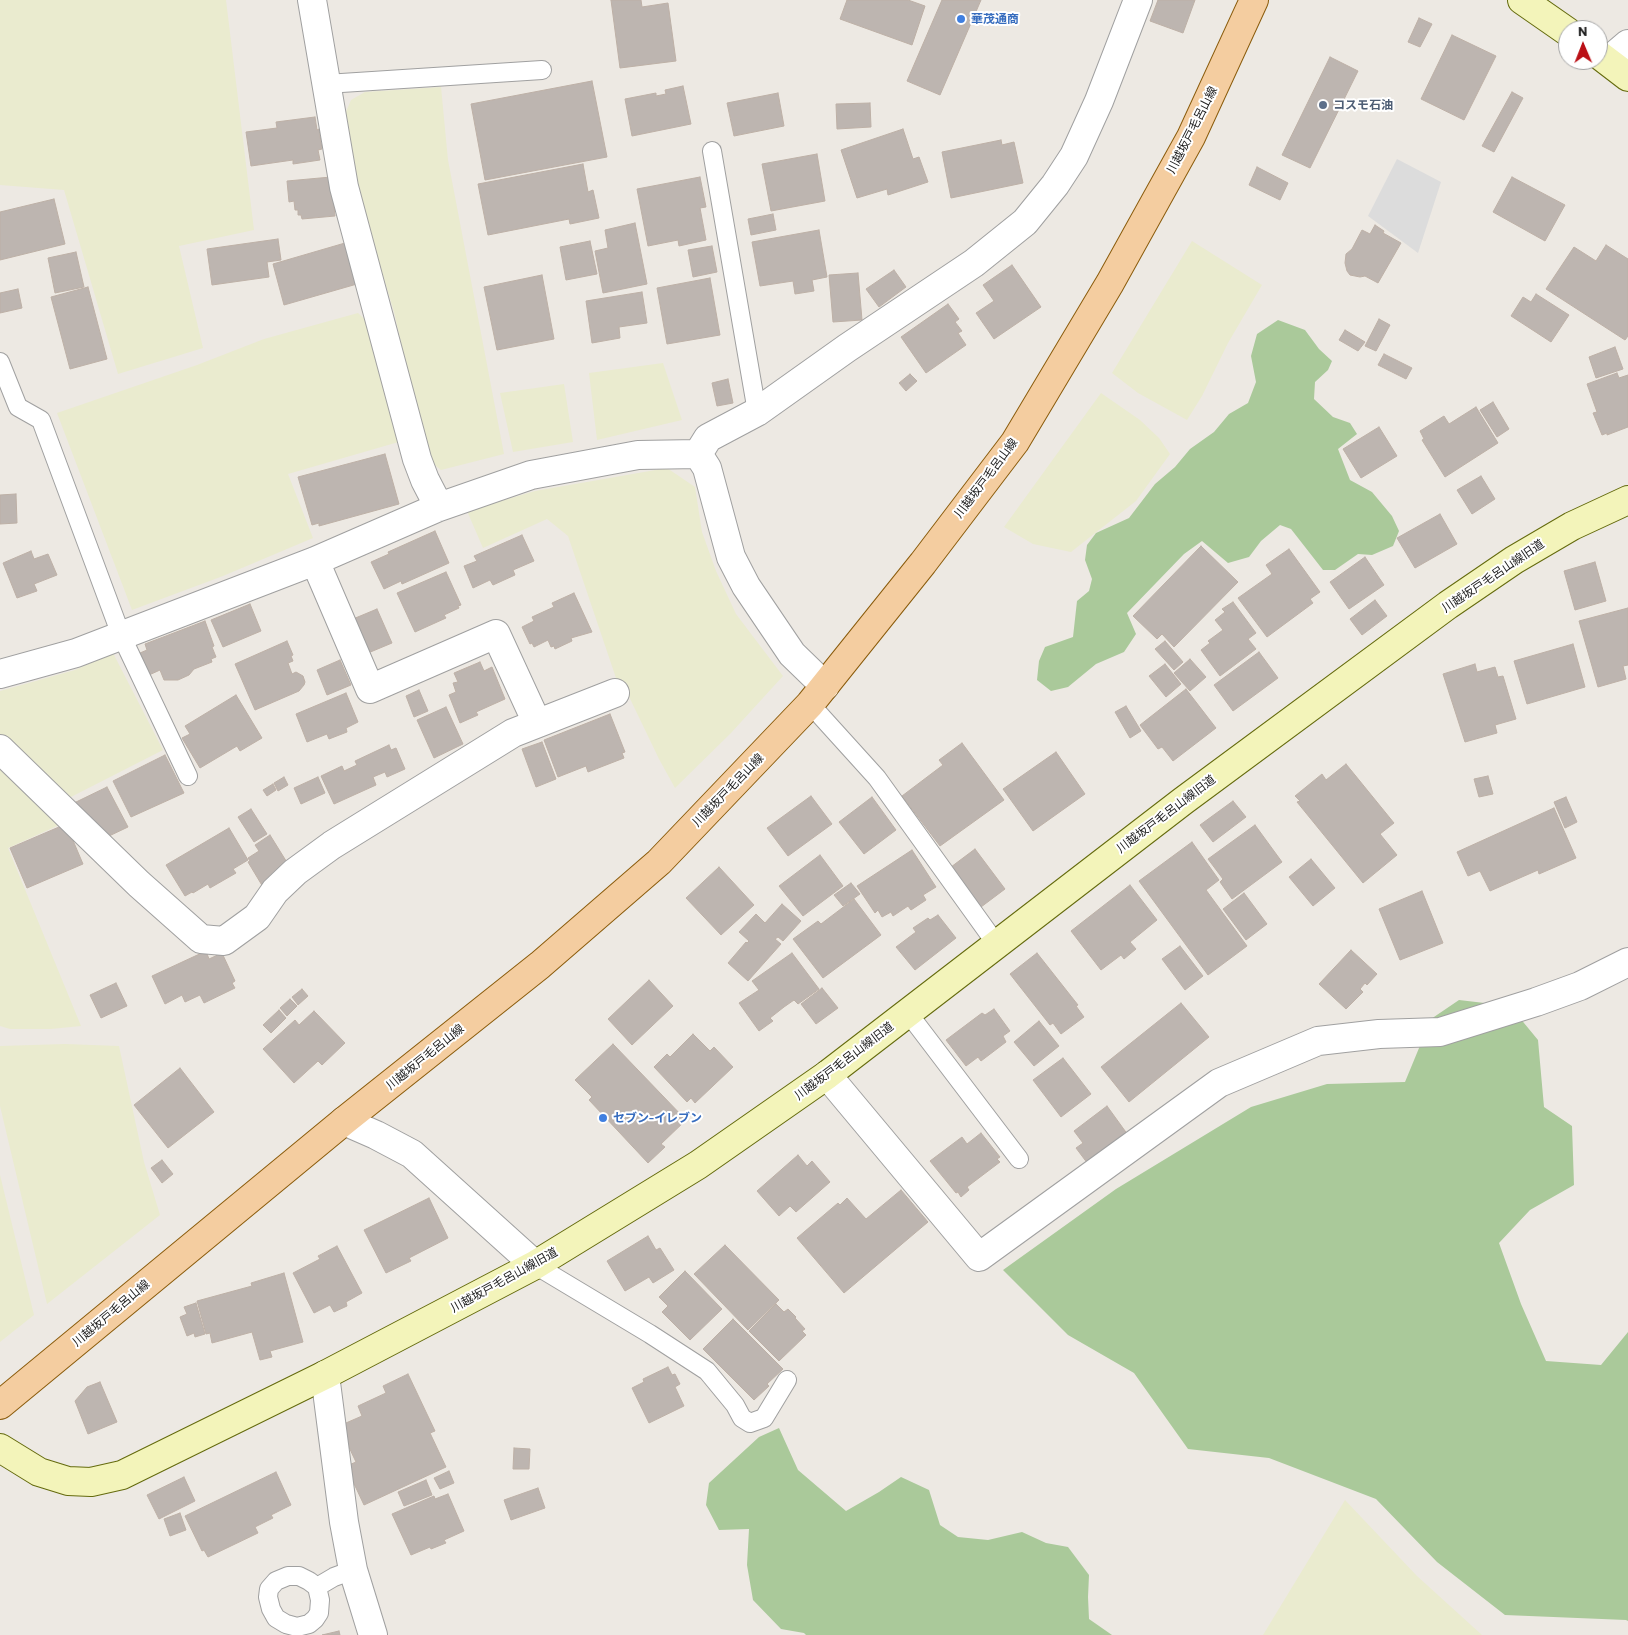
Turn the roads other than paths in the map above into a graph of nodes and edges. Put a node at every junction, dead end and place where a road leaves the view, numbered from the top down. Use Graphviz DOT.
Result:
graph roads {
  1 [pos="312,0"];
  2 [pos="1138,0"];
  3 [pos="1254,0"];
  4 [pos="1522,0"];
  5 [pos="1558,25"];
  6 [pos="542,70"];
  7 [pos="326,84"];
  8 [pos="712,151"];
  9 [pos="0,362"];
  10 [pos="756,412"];
  11 [pos="698,454"];
  12 [pos="1628,500"];
  13 [pos="439,507"];
  14 [pos="315,561"];
  15 [pos="121,635"];
  16 [pos="0,674"];
  17 [pos="614,693"];
  18 [pos="817,695"];
  19 [pos="537,723"];
  20 [pos="0,749"];
  21 [pos="188,776"];
  22 [pos="997,945"];
  23 [pos="1628,962"];
  24 [pos="908,1013"];
  25 [pos="827,1075"];
  26 [pos="344,1121"];
  27 [pos="1019,1159"];
  28 [pos="535,1265"];
  29 [pos="325,1375"];
  30 [pos="787,1380"];
  31 [pos="0,1405"];
  32 [pos="0,1448"];
  33 [pos="353,1570"];
  34 [pos="317,1588"];
  35 [pos="373,1635"];
  1 -- 7 [label="street"];
  2 -- 10 [label="street"];
  3 -- 18 [label="main road, 川越坂戸毛呂山線"];
  4 -- 5 [label="street"];
  6 -- 7 [label="lane"];
  7 -- 13 [label="street"];
  8 -- 10 [label="lane"];
  9 -- 15 [label="lane"];
  10 -- 11 [label="street"];
  11 -- 13 [label="street"];
  11 -- 18 [label="street"];
  12 -- 22 [label="street, 川越坂戸毛呂山線旧道"];
  13 -- 14 [label="street"];
  14 -- 15 [label="street"];
  14 -- 19 [label="street"];
  15 -- 16 [label="street"];
  15 -- 21 [label="lane"];
  17 -- 19 [label="street"];
  18 -- 22 [label="lane"];
  18 -- 26 [label="main road, 川越坂戸毛呂山線"];
  19 -- 20 [label="street"];
  22 -- 24 [label="street, 川越坂戸毛呂山線旧道"];
  23 -- 25 [label="street"];
  24 -- 25 [label="street, 川越坂戸毛呂山線旧道"];
  24 -- 27 [label="lane"];
  25 -- 28 [label="street, 川越坂戸毛呂山線旧道"];
  26 -- 28 [label="street"];
  26 -- 31 [label="main road, 川越坂戸毛呂山線"];
  28 -- 29 [label="street, 川越坂戸毛呂山線旧道"];
  28 -- 30 [label="lane"];
  29 -- 32 [label="street, 川越坂戸毛呂山線旧道"];
  29 -- 33 [label="street"];
  33 -- 34 [label="lane"];
  33 -- 35 [label="street"];
}
